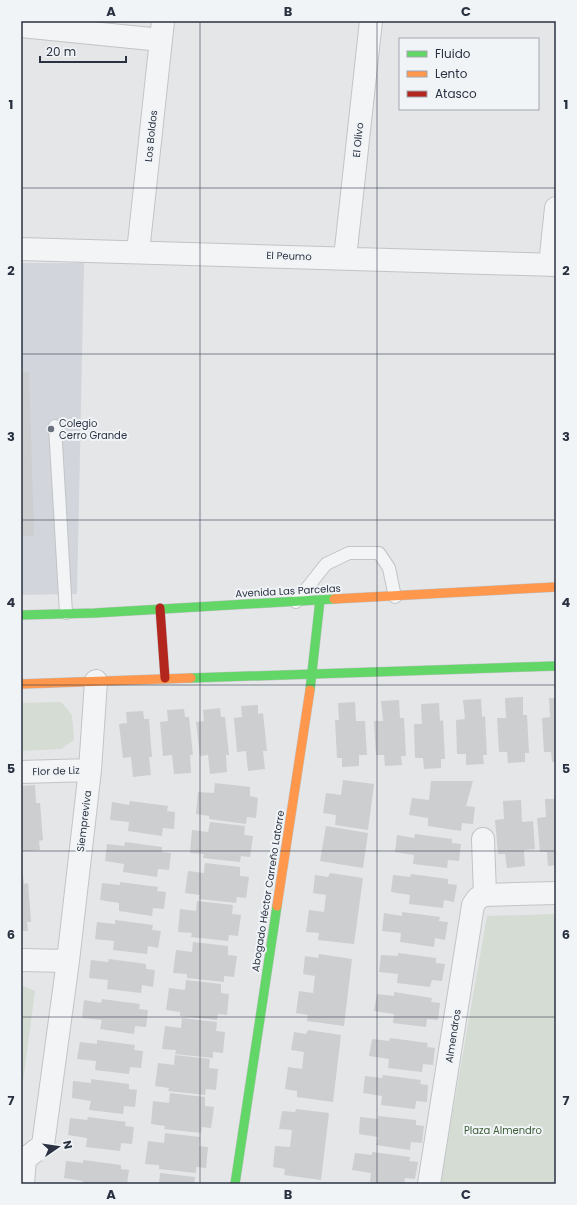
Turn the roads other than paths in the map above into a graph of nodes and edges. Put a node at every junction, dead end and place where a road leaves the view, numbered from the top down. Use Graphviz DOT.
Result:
graph roads {
  1 [pos="371,21"];
  2 [pos="21,26"];
  3 [pos="162,31"];
  4 [pos="556,208"];
  5 [pos="21,249"];
  6 [pos="138,252"];
  7 [pos="345,258"];
  8 [pos="553,265"];
  9 [pos="55,426"];
  10 [pos="556,587"];
  11 [pos="395,597"];
  12 [pos="320,600"];
  13 [pos="296,602"];
  14 [pos="160,608"];
  15 [pos="66,614"];
  16 [pos="21,615"];
  17 [pos="556,666"];
  18 [pos="312,674"];
  19 [pos="164,678"];
  20 [pos="96,681"];
  21 [pos="21,684"];
  22 [pos="90,770"];
  23 [pos="21,772"];
  24 [pos="483,839"];
  25 [pos="556,893"];
  26 [pos="485,895"];
  27 [pos="21,960"];
  28 [pos="68,961"];
  29 [pos="23,1159"];
  30 [pos="23,1184"];
  31 [pos="235,1184"];
  32 [pos="429,1184"];
  1 -- 7 [label="street, El Olivo"];
  2 -- 3 [label="street"];
  3 -- 6 [label="street, Los Boldos"];
  4 -- 8 [label="street"];
  5 -- 6 [label="street, El Peumo"];
  6 -- 7 [label="street, El Peumo"];
  7 -- 8 [label="street, El Peumo"];
  9 -- 15 [label="lane"];
  10 -- 11 [label="main road, Avenida Las Parcelas"];
  11 -- 12 [label="main road, Avenida Las Parcelas"];
  11 -- 13 [label="lane"];
  12 -- 13 [label="main road, Avenida Las Parcelas"];
  12 -- 18 [label="main road, Abogado Héctor Carreño Latorre"];
  13 -- 14 [label="main road, Avenida Las Parcelas"];
  14 -- 15 [label="main road, Avenida Las Parcelas"];
  14 -- 19 [label="main road"];
  15 -- 16 [label="main road, Avenida Las Parcelas"];
  17 -- 18 [label="main road"];
  18 -- 19 [label="main road"];
  18 -- 31 [label="main road, Abogado Héctor Carreño Latorre"];
  19 -- 20 [label="main road"];
  20 -- 21 [label="main road"];
  20 -- 22 [label="street, Siempreviva"];
  22 -- 23 [label="street, Flor de Liz"];
  22 -- 28 [label="street, Siempreviva"];
  24 -- 26 [label="street"];
  25 -- 26 [label="street"];
  26 -- 32 [label="street, Almendros"];
  27 -- 28 [label="street"];
  28 -- 29 [label="street, Siempreviva"];
  29 -- 30 [label="street, Siempreviva"];
}
